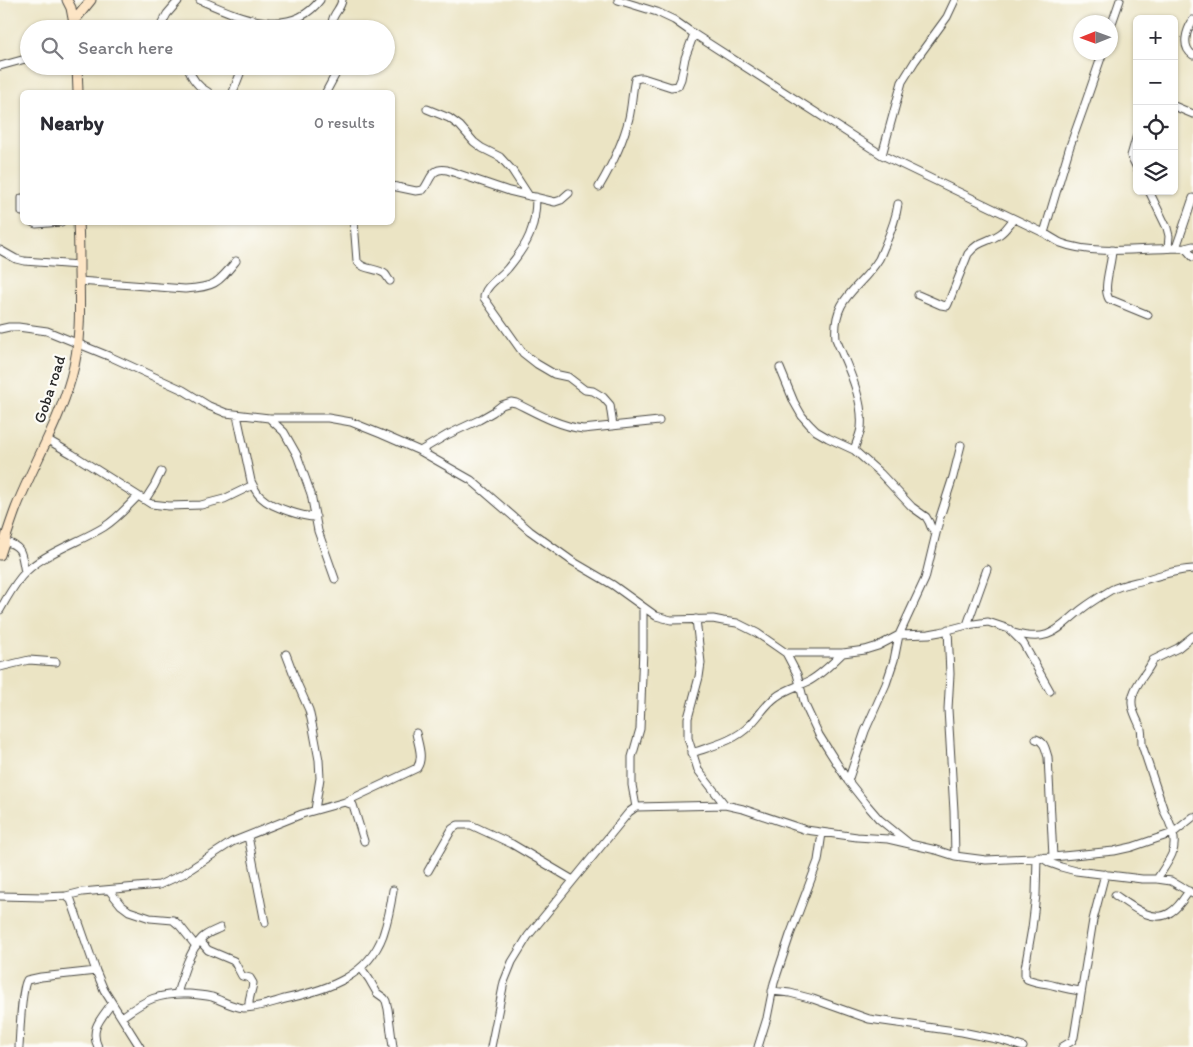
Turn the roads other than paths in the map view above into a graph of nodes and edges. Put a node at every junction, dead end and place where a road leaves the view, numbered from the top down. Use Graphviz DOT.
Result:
graph roads {
  1 [pos="68,0"];
  2 [pos="90,0"];
  3 [pos="179,0"];
  4 [pos="200,0"];
  5 [pos="320,0"];
  6 [pos="342,0"];
  7 [pos="618,0"];
  8 [pos="955,0"];
  9 [pos="1120,0"];
  10 [pos="629,2"];
  11 [pos="1115,15"];
  12 [pos="73,20"];
  13 [pos="77,20"];
  14 [pos="164,20"];
  15 [pos="256,20"];
  16 [pos="292,20"];
  17 [pos="333,20"];
  18 [pos="1193,20"];
  19 [pos="694,34"];
  20 [pos="1193,55"];
  21 [pos="20,60"];
  22 [pos="1099,60"];
  23 [pos="0,66"];
  24 [pos="78,75"];
  25 [pos="190,75"];
  26 [pos="239,75"];
  27 [pos="335,75"];
  28 [pos="78,90"];
  29 [pos="204,90"];
  30 [pos="233,90"];
  31 [pos="327,90"];
  32 [pos="1178,108"];
  33 [pos="427,110"];
  34 [pos="1193,114"];
  35 [pos="882,154"];
  36 [pos="395,187"];
  37 [pos="599,187"];
  38 [pos="568,193"];
  39 [pos="1151,195"];
  40 [pos="532,196"];
  41 [pos="1193,198"];
  42 [pos="898,204"];
  43 [pos="1014,218"];
  44 [pos="78,225"];
  45 [pos="354,225"];
  46 [pos="1044,233"];
  47 [pos="1193,246"];
  48 [pos="1172,248"];
  49 [pos="1185,248"];
  50 [pos="0,250"];
  51 [pos="1112,250"];
  52 [pos="1193,257"];
  53 [pos="236,262"];
  54 [pos="79,265"];
  55 [pos="80,281"];
  56 [pos="390,281"];
  57 [pos="918,295"];
  58 [pos="1148,315"];
  59 [pos="0,329"];
  60 [pos="78,344"];
  61 [pos="780,368"];
  62 [pos="238,415"];
  63 [pos="269,418"];
  64 [pos="660,422"];
  65 [pos="613,426"];
  66 [pos="48,440"];
  67 [pos="961,445"];
  68 [pos="854,450"];
  69 [pos="420,451"];
  70 [pos="161,472"];
  71 [pos="253,485"];
  72 [pos="138,496"];
  73 [pos="145,500"];
  74 [pos="316,517"];
  75 [pos="936,533"];
  76 [pos="4,541"];
  77 [pos="0,555"];
  78 [pos="1193,568"];
  79 [pos="987,569"];
  80 [pos="25,572"];
  81 [pos="335,580"];
  82 [pos="643,607"];
  83 [pos="0,610"];
  84 [pos="696,619"];
  85 [pos="967,624"];
  86 [pos="948,629"];
  87 [pos="1013,633"];
  88 [pos="899,635"];
  89 [pos="1193,636"];
  90 [pos="786,652"];
  91 [pos="286,654"];
  92 [pos="843,654"];
  93 [pos="56,662"];
  94 [pos="0,667"];
  95 [pos="799,684"];
  96 [pos="1050,691"];
  97 [pos="416,733"];
  98 [pos="1036,739"];
  99 [pos="692,753"];
  100 [pos="848,781"];
  101 [pos="345,802"];
  102 [pos="725,805"];
  103 [pos="636,807"];
  104 [pos="315,810"];
  105 [pos="1193,818"];
  106 [pos="822,833"];
  107 [pos="1173,833"];
  108 [pos="248,836"];
  109 [pos="364,842"];
  110 [pos="910,844"];
  111 [pos="955,856"];
  112 [pos="1039,857"];
  113 [pos="1053,857"];
  114 [pos="428,871"];
  115 [pos="1105,874"];
  116 [pos="1157,879"];
  117 [pos="573,880"];
  118 [pos="110,890"];
  119 [pos="393,890"];
  120 [pos="1191,892"];
  121 [pos="1115,895"];
  122 [pos="0,896"];
  123 [pos="66,896"];
  124 [pos="265,923"];
  125 [pos="220,928"];
  126 [pos="198,944"];
  127 [pos="361,968"];
  128 [pos="96,971"];
  129 [pos="772,991"];
  130 [pos="1081,992"];
  131 [pos="177,994"];
  132 [pos="112,1003"];
  133 [pos="249,1007"];
  134 [pos="122,1017"];
  135 [pos="19,1047"];
  136 [pos="98,1047"];
  137 [pos="140,1047"];
  138 [pos="393,1047"];
  139 [pos="491,1047"];
  140 [pos="758,1047"];
  141 [pos="1023,1047"];
  142 [pos="1062,1047"];
  1 -- 12 [label="street"];
  2 -- 13 [label="street"];
  3 -- 14 [label="street"];
  4 -- 15 [label="street"];
  5 -- 16 [label="street"];
  6 -- 17 [label="street"];
  7 -- 10 [label="street"];
  8 -- 35 [label="street"];
  9 -- 11 [label="street"];
  10 -- 19 [label="street"];
  18 -- 20 [label="street"];
  19 -- 35 [label="street"];
  19 -- 37 [label="street"];
  21 -- 23 [label="street"];
  22 -- 46 [label="street"];
  24 -- 28 [label="street"];
  25 -- 29 [label="street"];
  26 -- 30 [label="street"];
  27 -- 31 [label="street"];
  32 -- 34 [label="street"];
  33 -- 40 [label="street"];
  35 -- 43 [label="street"];
  36 -- 40 [label="street"];
  38 -- 40 [label="street"];
  39 -- 48 [label="street"];
  40 -- 65 [label="street"];
  41 -- 48 [label="street"];
  42 -- 68 [label="street"];
  43 -- 46 [label="street"];
  43 -- 57 [label="street"];
  44 -- 54 [label="street, Goba road"];
  45 -- 56 [label="street"];
  46 -- 51 [label="street"];
  47 -- 49 [label="street"];
  48 -- 49 [label="street"];
  48 -- 51 [label="street"];
  49 -- 52 [label="street"];
  50 -- 54 [label="street"];
  51 -- 58 [label="street"];
  53 -- 55 [label="street"];
  54 -- 55 [label="street, Goba road"];
  55 -- 60 [label="street, Goba road"];
  59 -- 60 [label="street"];
  60 -- 62 [label="street"];
  60 -- 66 [label="street, Goba road"];
  61 -- 68 [label="street"];
  62 -- 63 [label="street"];
  62 -- 71 [label="street"];
  63 -- 69 [label="street"];
  63 -- 74 [label="street"];
  64 -- 65 [label="street"];
  65 -- 69 [label="street"];
  66 -- 72 [label="street"];
  66 -- 76 [label="street, Goba road"];
  67 -- 75 [label="street"];
  68 -- 75 [label="street"];
  69 -- 82 [label="street"];
  70 -- 73 [label="street"];
  71 -- 73 [label="street"];
  71 -- 74 [label="street"];
  72 -- 73 [label="street"];
  72 -- 80 [label="street"];
  74 -- 81 [label="street"];
  75 -- 88 [label="street"];
  76 -- 77 [label="street, Goba road"];
  76 -- 80 [label="street"];
  78 -- 87 [label="street"];
  79 -- 85 [label="street"];
  80 -- 83 [label="street"];
  82 -- 84 [label="street"];
  82 -- 103 [label="street"];
  84 -- 90 [label="street"];
  84 -- 99 [label="street"];
  85 -- 86 [label="street"];
  85 -- 87 [label="street"];
  86 -- 88 [label="street"];
  86 -- 111 [label="street"];
  87 -- 96 [label="street"];
  88 -- 92 [label="street"];
  88 -- 100 [label="street"];
  89 -- 107 [label="street"];
  90 -- 92 [label="street"];
  90 -- 95 [label="street"];
  91 -- 104 [label="street"];
  92 -- 95 [label="street"];
  93 -- 94 [label="street"];
  95 -- 99 [label="street"];
  95 -- 100 [label="street"];
  97 -- 101 [label="street"];
  98 -- 113 [label="street"];
  99 -- 102 [label="street"];
  100 -- 110 [label="street"];
  101 -- 104 [label="street"];
  101 -- 109 [label="street"];
  102 -- 103 [label="street"];
  102 -- 106 [label="street"];
  103 -- 117 [label="street"];
  104 -- 108 [label="street"];
  105 -- 107 [label="street"];
  106 -- 110 [label="street"];
  106 -- 129 [label="street"];
  107 -- 113 [label="street"];
  107 -- 116 [label="street"];
  108 -- 118 [label="street"];
  108 -- 124 [label="street"];
  110 -- 111 [label="street"];
  111 -- 112 [label="street"];
  112 -- 113 [label="street"];
  112 -- 115 [label="street"];
  112 -- 130 [label="street"];
  114 -- 117 [label="street"];
  115 -- 116 [label="street"];
  115 -- 130 [label="street"];
  116 -- 120 [label="street"];
  117 -- 139 [label="street"];
  118 -- 123 [label="street"];
  118 -- 126 [label="street"];
  119 -- 127 [label="street"];
  120 -- 121 [label="street"];
  122 -- 123 [label="street"];
  123 -- 128 [label="street"];
  125 -- 126 [label="street"];
  126 -- 131 [label="street"];
  126 -- 133 [label="street"];
  127 -- 133 [label="street"];
  127 -- 138 [label="street"];
  128 -- 132 [label="street"];
  128 -- 135 [label="street"];
  129 -- 140 [label="street"];
  129 -- 141 [label="street"];
  130 -- 142 [label="street"];
  131 -- 133 [label="street"];
  131 -- 134 [label="street"];
  132 -- 134 [label="street"];
  132 -- 136 [label="street"];
  134 -- 137 [label="street"];
}
